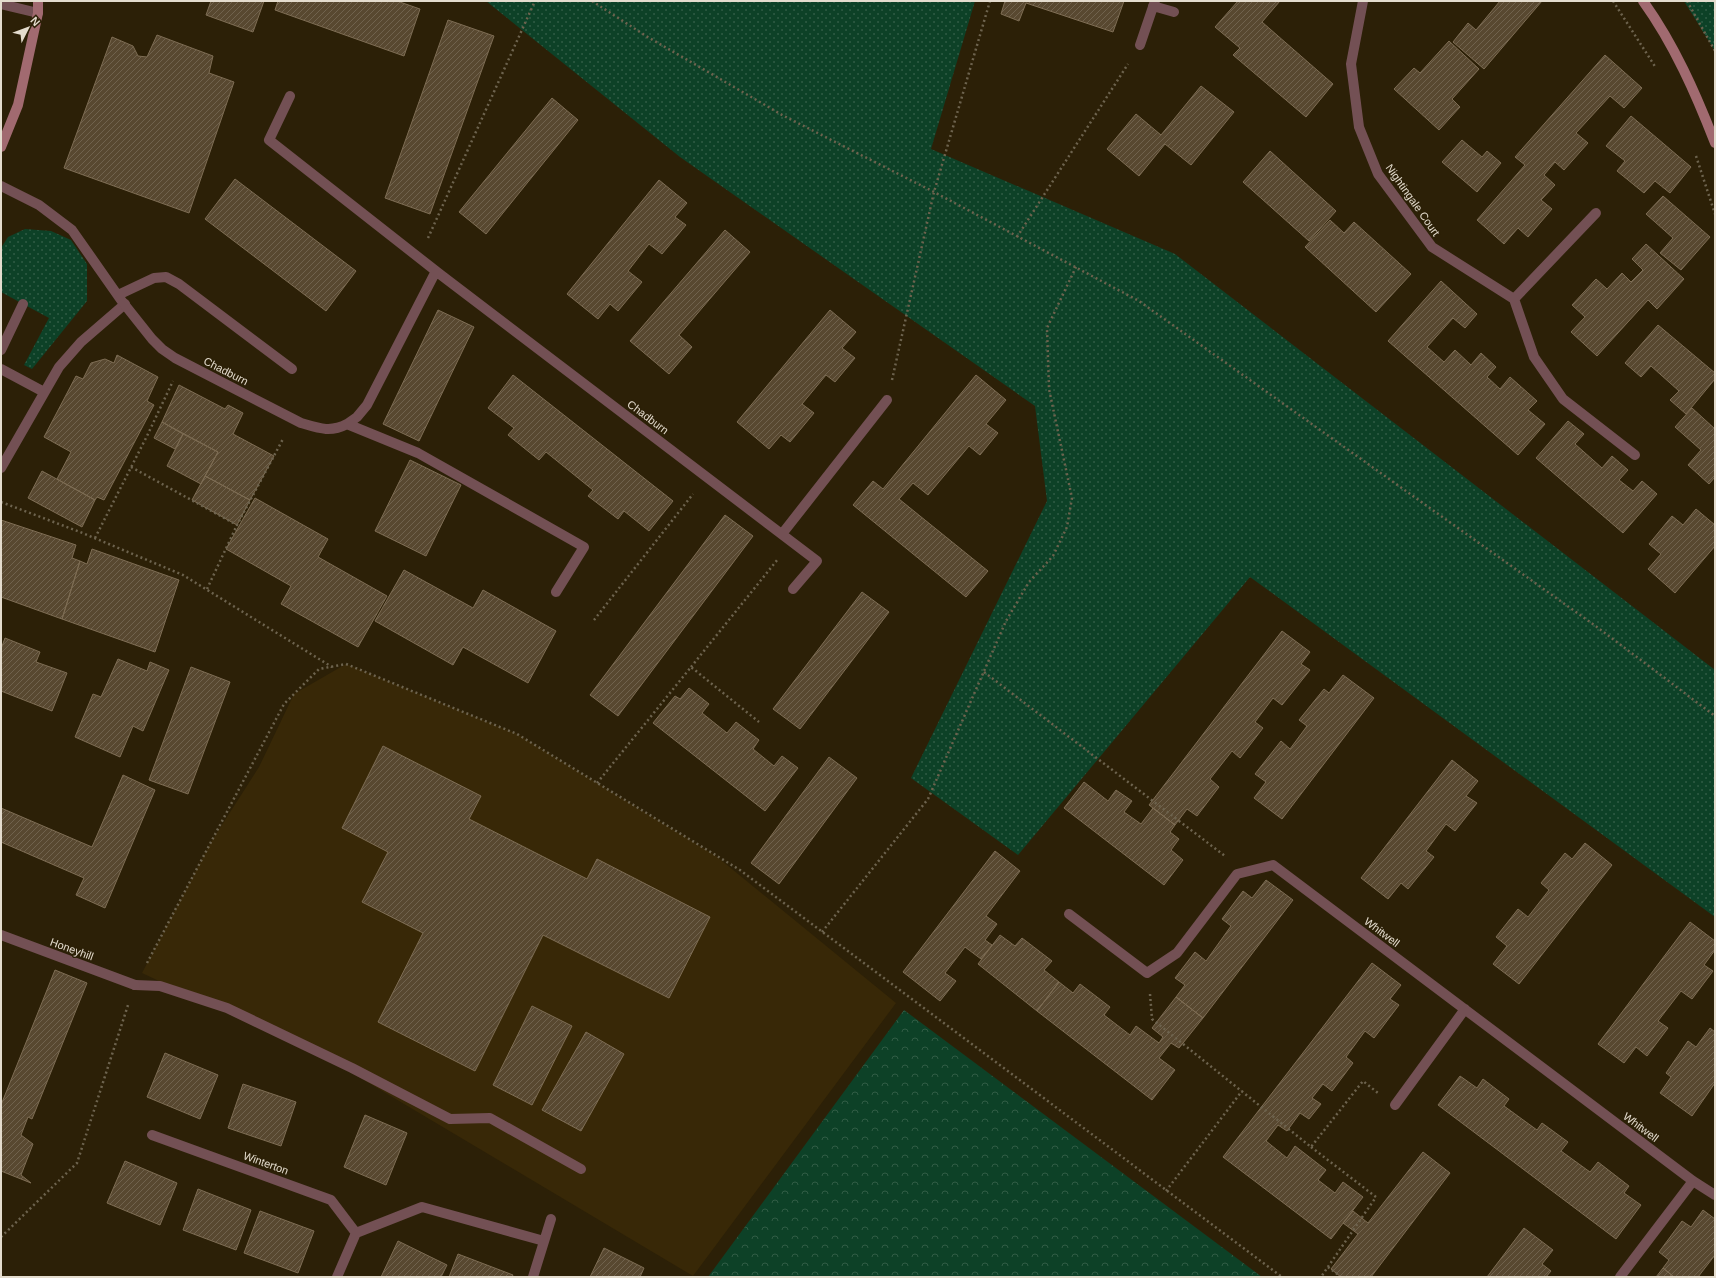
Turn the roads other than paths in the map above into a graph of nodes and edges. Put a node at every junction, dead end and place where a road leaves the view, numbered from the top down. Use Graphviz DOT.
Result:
graph roads {
  1 [pos="38,1"];
  2 [pos="1643,1"];
  3 [pos="1361,2"];
  4 [pos="1,4"];
  5 [pos="1154,4"];
  6 [pos="1174,12"];
  7 [pos="38,13"];
  8 [pos="1140,45"];
  9 [pos="290,96"];
  10 [pos="1715,143"];
  11 [pos="1,147"];
  12 [pos="1,186"];
  13 [pos="1596,213"];
  14 [pos="436,271"];
  15 [pos="118,295"];
  16 [pos="1514,299"];
  17 [pos="23,304"];
  18 [pos="125,304"];
  19 [pos="1,350"];
  20 [pos="1,369"];
  21 [pos="292,369"];
  22 [pos="44,392"];
  23 [pos="887,400"];
  24 [pos="346,424"];
  25 [pos="1635,455"];
  26 [pos="1,468"];
  27 [pos="782,534"];
  28 [pos="793,589"];
  29 [pos="556,592"];
  30 [pos="1069,914"];
  31 [pos="1,935"];
  32 [pos="1465,1009"];
  33 [pos="1395,1105"];
  34 [pos="152,1135"];
  35 [pos="581,1169"];
  36 [pos="1693,1181"];
  37 [pos="1715,1195"];
  38 [pos="551,1219"];
  39 [pos="356,1234"];
  40 [pos="544,1241"];
  41 [pos="337,1277"];
  42 [pos="534,1277"];
  43 [pos="1620,1277"];
  1 -- 7 [label="street"];
  2 -- 10 [label="street"];
  3 -- 16 [label="street, Nightingale Court"];
  4 -- 7 [label="street"];
  5 -- 6 [label="street"];
  5 -- 8 [label="street"];
  7 -- 11 [label="street"];
  9 -- 14 [label="street, Chadburn"];
  12 -- 15 [label="street, Chadburn"];
  13 -- 16 [label="street"];
  14 -- 24 [label="street, Chadburn"];
  14 -- 27 [label="street, Chadburn"];
  15 -- 18 [label="street, Chadburn"];
  15 -- 21 [label="street"];
  16 -- 25 [label="street"];
  17 -- 19 [label="street"];
  18 -- 22 [label="street"];
  18 -- 24 [label="street, Chadburn"];
  20 -- 22 [label="street"];
  22 -- 26 [label="street"];
  23 -- 27 [label="street"];
  24 -- 29 [label="street"];
  27 -- 28 [label="street, Chadburn"];
  30 -- 32 [label="street, Whitwell"];
  31 -- 35 [label="street, Honeyhill"];
  32 -- 33 [label="street"];
  32 -- 36 [label="street, Whitwell"];
  34 -- 39 [label="street, Winterton"];
  36 -- 37 [label="street, Whitwell"];
  36 -- 43 [label="street"];
  38 -- 40 [label="street"];
  39 -- 40 [label="street"];
  39 -- 41 [label="street"];
  40 -- 42 [label="street"];
}
